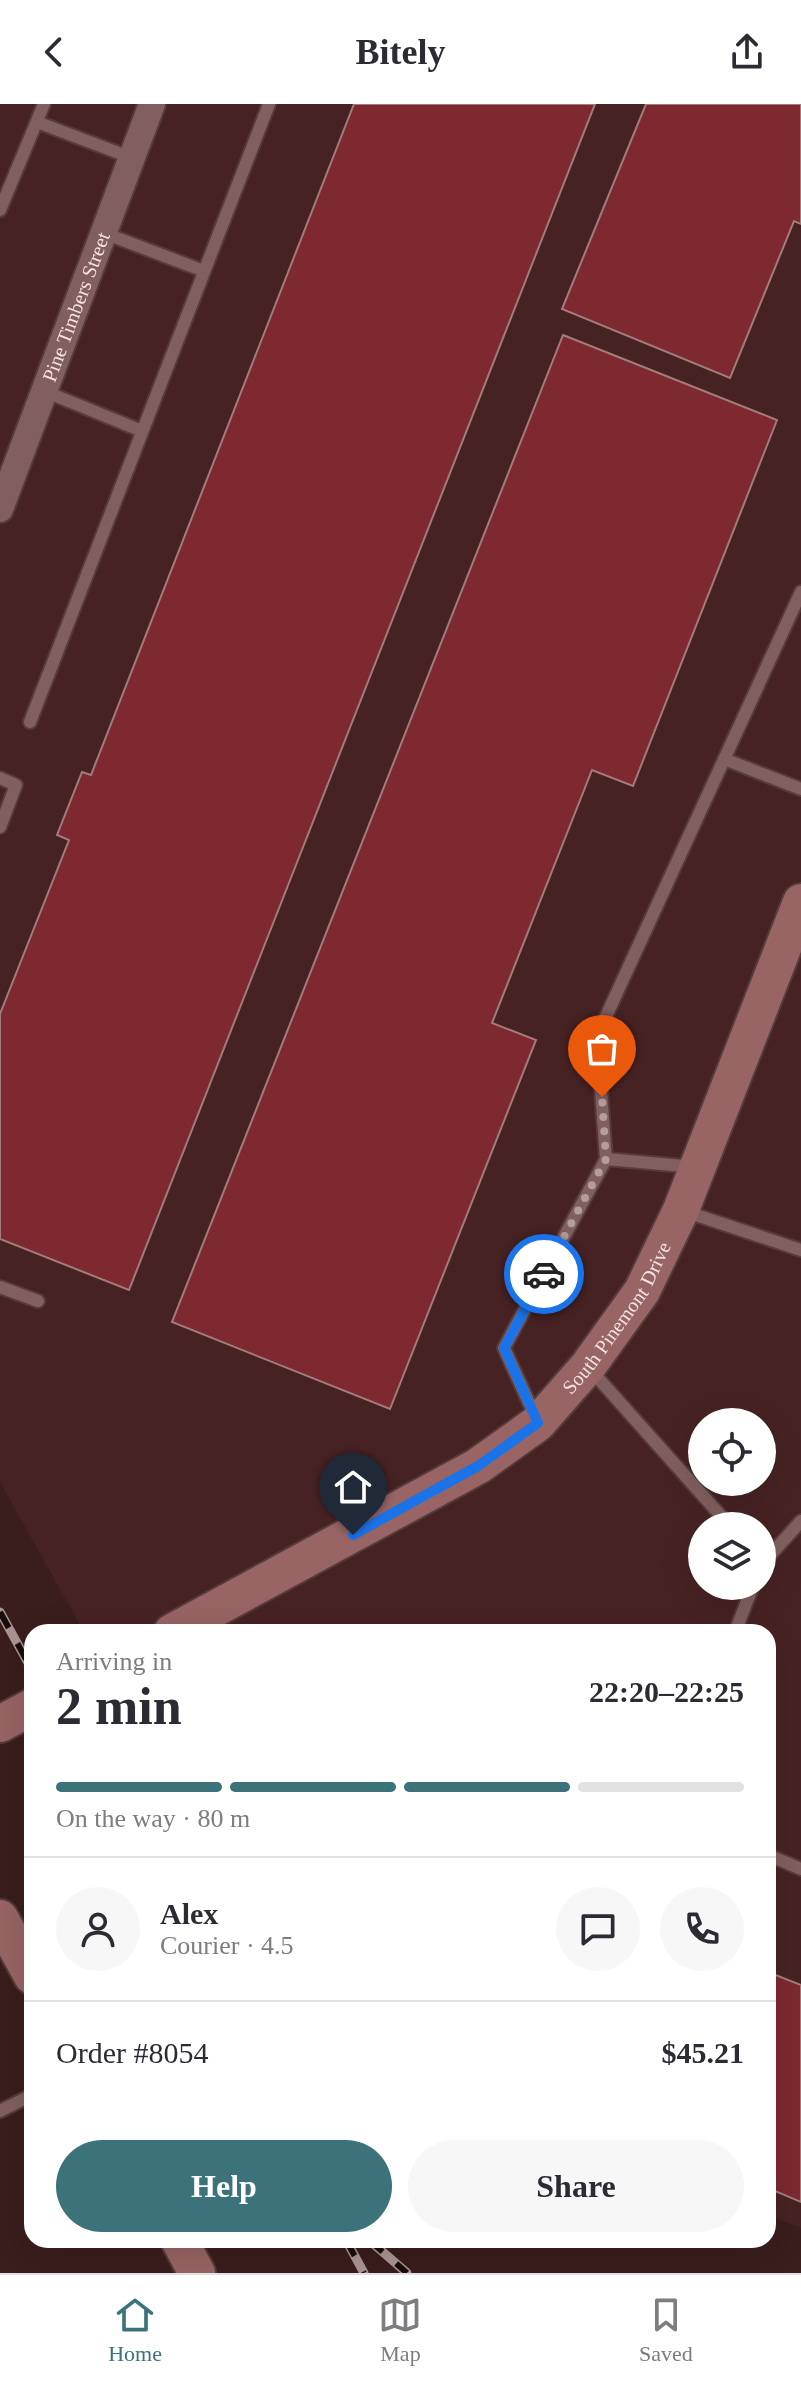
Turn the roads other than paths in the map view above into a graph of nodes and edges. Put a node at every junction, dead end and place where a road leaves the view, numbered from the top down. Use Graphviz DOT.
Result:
graph roads {
  1 [pos="44,104"];
  2 [pos="152,104"];
  3 [pos="269,104"];
  4 [pos="37,122"];
  5 [pos="132,158"];
  6 [pos="0,210"];
  7 [pos="104,233"];
  8 [pos="204,271"];
  9 [pos="44,391"];
  10 [pos="142,431"];
  11 [pos="0,509"];
  12 [pos="801,592"];
  13 [pos="30,722"];
  14 [pos="724,759"];
  15 [pos="0,778"];
  16 [pos="801,789"];
  17 [pos="0,827"];
  18 [pos="799,912"];
  19 [pos="606,1159"];
  20 [pos="697,1167"];
  21 [pos="681,1210"];
  22 [pos="801,1250"];
  23 [pos="0,1287"];
  24 [pos="38,1301"];
  25 [pos="588,1366"];
  26 [pos="538,1423"];
  27 [pos="718,1512"];
  28 [pos="801,1521"];
  29 [pos="776,1548"];
  30 [pos="748,1600"];
  31 [pos="187,1624"];
  32 [pos="738,1624"];
  33 [pos="24,1711"];
  34 [pos="0,1724"];
  35 [pos="776,1858"];
  36 [pos="801,1869"];
  37 [pos="0,1919"];
  38 [pos="24,1962"];
  39 [pos="24,2099"];
  40 [pos="0,2111"];
  41 [pos="183,2248"];
  42 [pos="197,2273"];
  1 -- 4 [label="lane"];
  2 -- 5 [label="street, Pine Timbers Street"];
  3 -- 8 [label="lane"];
  4 -- 5 [label="lane"];
  4 -- 6 [label="lane"];
  5 -- 7 [label="street, Pine Timbers Street"];
  7 -- 8 [label="lane"];
  7 -- 9 [label="street, Pine Timbers Street"];
  8 -- 10 [label="lane"];
  9 -- 10 [label="lane"];
  9 -- 11 [label="street, Pine Timbers Street"];
  10 -- 13 [label="lane"];
  12 -- 14 [label="lane"];
  14 -- 16 [label="lane"];
  14 -- 19 [label="lane"];
  15 -- 17 [label="lane"];
  18 -- 20 [label="street, South Pinemont Drive"];
  19 -- 20 [label="lane"];
  19 -- 26 [label="lane"];
  20 -- 21 [label="street, South Pinemont Drive"];
  21 -- 22 [label="lane"];
  21 -- 25 [label="street, South Pinemont Drive"];
  23 -- 24 [label="lane"];
  25 -- 26 [label="street, South Pinemont Drive"];
  25 -- 27 [label="lane"];
  26 -- 31 [label="street, South Pinemont Drive"];
  28 -- 29 [label="lane"];
  30 -- 32 [label="lane"];
  33 -- 34 [label="street"];
  35 -- 36 [label="lane"];
  37 -- 38 [label="street"];
  39 -- 40 [label="lane"];
  41 -- 42 [label="street"];
}
